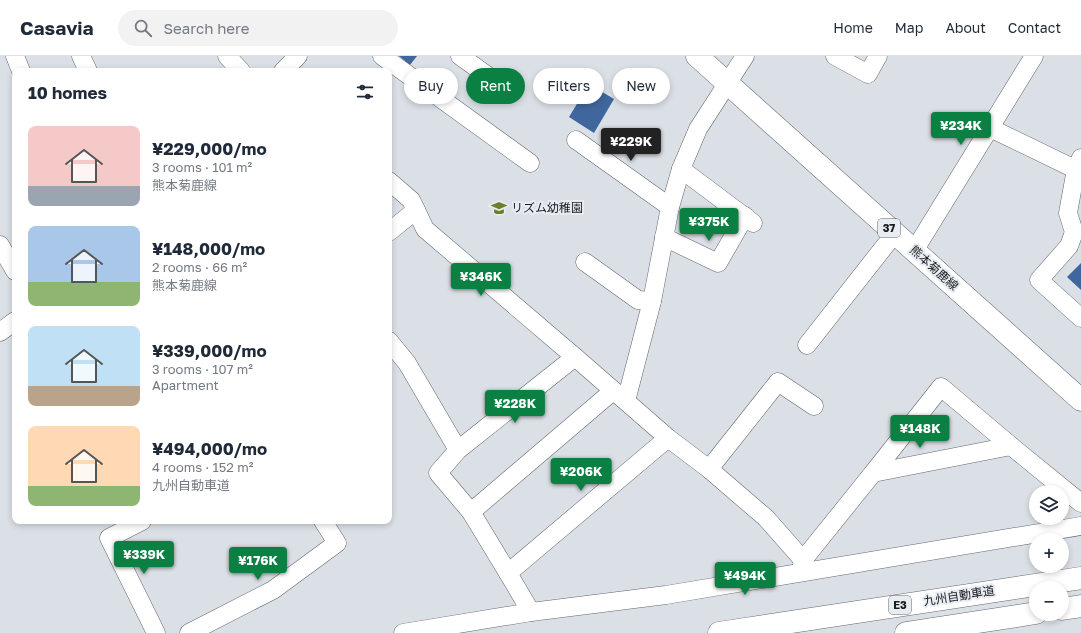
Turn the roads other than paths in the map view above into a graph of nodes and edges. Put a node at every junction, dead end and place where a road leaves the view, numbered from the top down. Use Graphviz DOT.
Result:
graph roads {
  1 [pos="15,56"];
  2 [pos="81,56"];
  3 [pos="227,56"];
  4 [pos="298,56"];
  5 [pos="382,56"];
  6 [pos="460,56"];
  7 [pos="697,56"];
  8 [pos="745,56"];
  9 [pos="835,56"];
  10 [pos="878,56"];
  11 [pos="1034,56"];
  12 [pos="20,68"];
  13 [pos="87,68"];
  14 [pos="238,68"];
  15 [pos="287,68"];
  16 [pos="477,68"];
  17 [pos="728,83"];
  18 [pos="990,128"];
  19 [pos="576,140"];
  20 [pos="530,163"];
  21 [pos="1079,166"];
  22 [pos="680,169"];
  23 [pos="392,184"];
  24 [pos="670,207"];
  25 [pos="416,210"];
  26 [pos="392,230"];
  27 [pos="895,233"];
  28 [pos="664,237"];
  29 [pos="0,245"];
  30 [pos="914,251"];
  31 [pos="585,262"];
  32 [pos="12,266"];
  33 [pos="652,301"];
  34 [pos="1081,318"];
  35 [pos="12,323"];
  36 [pos="0,332"];
  37 [pos="392,344"];
  38 [pos="808,345"];
  39 [pos="575,357"];
  40 [pos="619,396"];
  41 [pos="1081,400"];
  42 [pos="814,406"];
  43 [pos="668,438"];
  44 [pos="1011,446"];
  45 [pos="458,450"];
  46 [pos="709,469"];
  47 [pos="873,473"];
  48 [pos="1081,502"];
  49 [pos="471,512"];
  50 [pos="136,524"];
  51 [pos="325,524"];
  52 [pos="1081,526"];
  53 [pos="802,566"];
  54 [pos="508,573"];
  55 [pos="1081,578"];
  56 [pos="1081,606"];
  57 [pos="1069,608"];
  58 [pos="531,612"];
  59 [pos="1029,614"];
  60 [pos="156,633"];
  61 [pos="190,633"];
  62 [pos="403,633"];
  63 [pos="719,633"];
  64 [pos="906,633"];
  1 -- 12 [label="street"];
  2 -- 13 [label="street"];
  3 -- 14 [label="street"];
  4 -- 15 [label="street"];
  5 -- 20 [label="street"];
  6 -- 16 [label="street"];
  7 -- 17 [label="main road, 熊本菊鹿線 / 37"];
  8 -- 17 [label="street"];
  9 -- 10 [label="street"];
  11 -- 18 [label="street"];
  17 -- 22 [label="street"];
  17 -- 27 [label="main road, 熊本菊鹿線 / 37"];
  18 -- 21 [label="street"];
  18 -- 30 [label="street"];
  19 -- 24 [label="street"];
  21 -- 34 [label="street"];
  22 -- 24 [label="street"];
  22 -- 28 [label="street"];
  23 -- 25 [label="street"];
  24 -- 28 [label="street"];
  25 -- 26 [label="street"];
  25 -- 39 [label="street"];
  27 -- 30 [label="main road, 熊本菊鹿線 / 37"];
  27 -- 38 [label="street"];
  28 -- 33 [label="street"];
  29 -- 32 [label="street"];
  30 -- 41 [label="main road, 熊本菊鹿線 / 37"];
  31 -- 33 [label="street"];
  33 -- 40 [label="street"];
  35 -- 36 [label="street"];
  37 -- 45 [label="street"];
  39 -- 40 [label="street"];
  39 -- 45 [label="street"];
  40 -- 43 [label="street"];
  40 -- 49 [label="street"];
  42 -- 46 [label="street"];
  43 -- 46 [label="street"];
  43 -- 54 [label="street"];
  44 -- 47 [label="street"];
  44 -- 47 [label="street"];
  44 -- 48 [label="street"];
  45 -- 49 [label="street"];
  46 -- 53 [label="street"];
  47 -- 53 [label="street"];
  49 -- 54 [label="street"];
  50 -- 60 [label="street"];
  51 -- 61 [label="street"];
  52 -- 53 [label="street"];
  53 -- 58 [label="street"];
  54 -- 58 [label="street"];
  55 -- 63 [label="main road, 九州自動車道 / E3"];
  56 -- 57 [label="main road"];
  58 -- 62 [label="street"];
  59 -- 64 [label="main road"];
}
